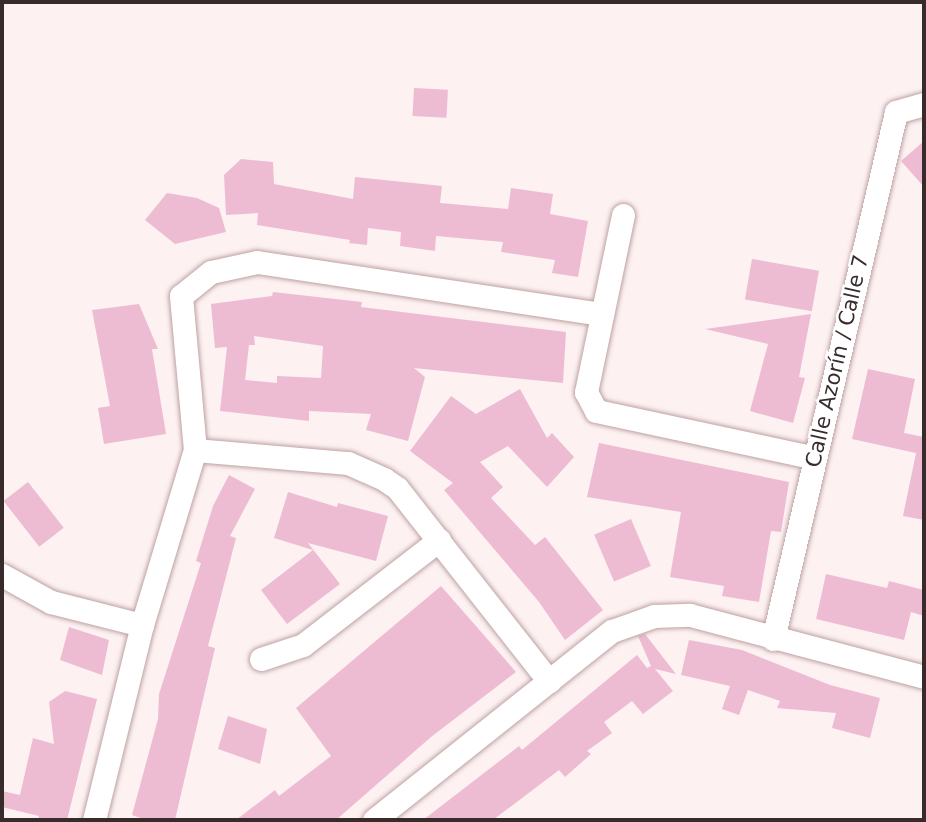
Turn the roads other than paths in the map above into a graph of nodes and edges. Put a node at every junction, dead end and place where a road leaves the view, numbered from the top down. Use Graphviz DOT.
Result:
graph roads {
  1 [pos="924,104"];
  2 [pos="623,215"];
  3 [pos="602,314"];
  4 [pos="195,450"];
  5 [pos="815,458"];
  6 [pos="439,540"];
  7 [pos="2,575"];
  8 [pos="142,625"];
  9 [pos="774,639"];
  10 [pos="261,659"];
  11 [pos="924,677"];
  12 [pos="549,681"];
  13 [pos="94,820"];
  14 [pos="374,820"];
  1 -- 5 [label="street, Calle Azorín / Calle 7"];
  2 -- 3 [label="street"];
  3 -- 4 [label="street"];
  3 -- 5 [label="street"];
  4 -- 6 [label="street"];
  4 -- 8 [label="street"];
  5 -- 9 [label="street, Calle Azorín / Calle 7"];
  6 -- 10 [label="street"];
  6 -- 12 [label="street"];
  7 -- 8 [label="street"];
  8 -- 13 [label="street"];
  9 -- 11 [label="street"];
  9 -- 12 [label="street"];
  12 -- 14 [label="street"];
}
